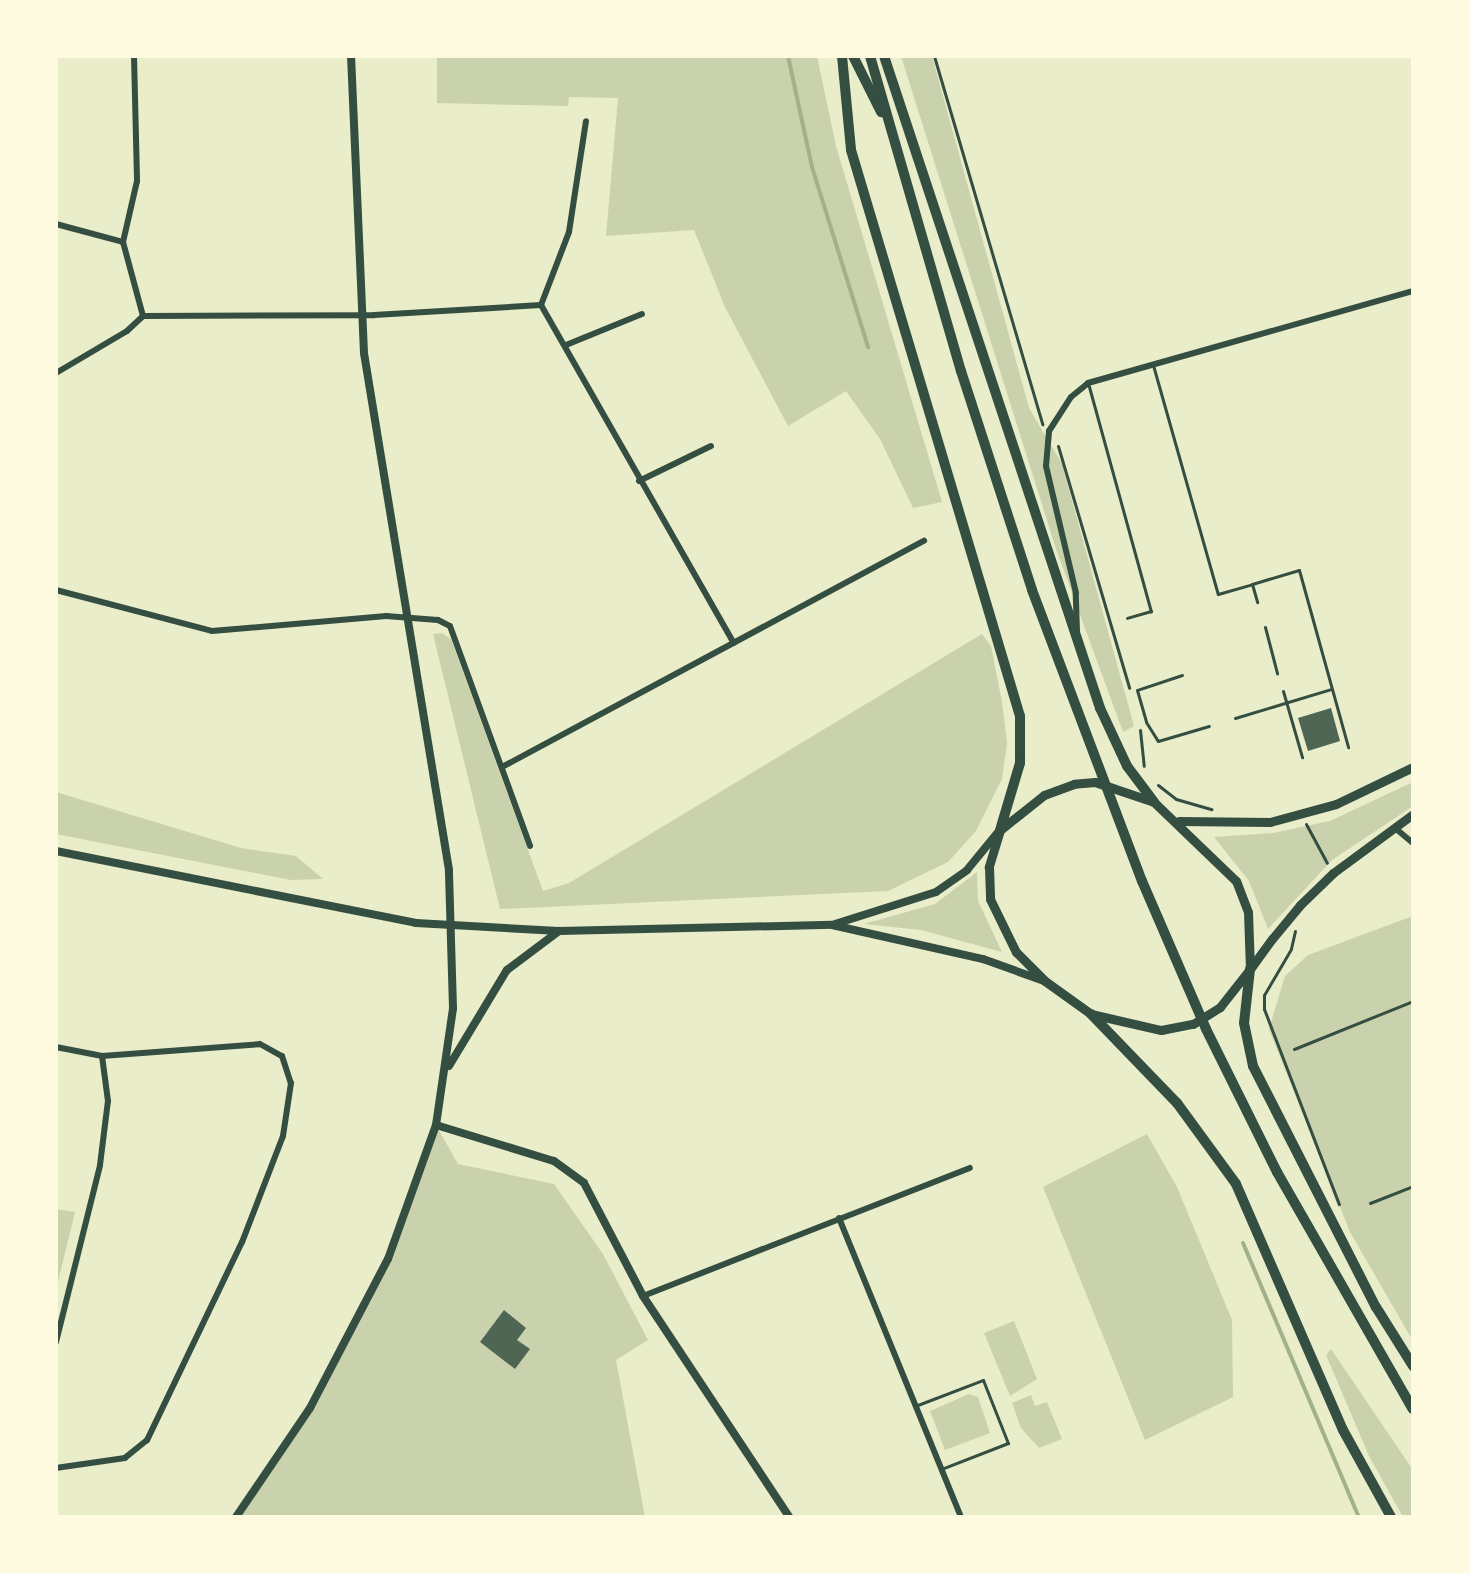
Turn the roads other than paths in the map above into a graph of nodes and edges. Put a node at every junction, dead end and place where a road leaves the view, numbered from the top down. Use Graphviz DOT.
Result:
graph roads {
  1 [pos="134,56"];
  2 [pos="351,56"];
  3 [pos="842,56"];
  4 [pos="853,56"];
  5 [pos="870,56"];
  6 [pos="884,56"];
  7 [pos="586,121"];
  8 [pos="892,136"];
  9 [pos="56,224"];
  10 [pos="123,242"];
  11 [pos="1413,291"];
  12 [pos="541,305"];
  13 [pos="642,314"];
  14 [pos="361,315"];
  15 [pos="143,316"];
  16 [pos="566,345"];
  17 [pos="1153,365"];
  18 [pos="56,373"];
  19 [pos="1088,383"];
  20 [pos="711,446"];
  21 [pos="639,481"];
  22 [pos="924,541"];
  23 [pos="1252,584"];
  24 [pos="56,590"];
  25 [pos="1257,602"];
  26 [pos="408,617"];
  27 [pos="1127,618"];
  28 [pos="1265,627"];
  29 [pos="734,643"];
  30 [pos="1078,647"];
  31 [pos="1277,673"];
  32 [pos="1182,675"];
  33 [pos="1332,689"];
  34 [pos="1283,691"];
  35 [pos="1286,703"];
  36 [pos="1235,718"];
  37 [pos="1209,726"];
  38 [pos="1348,747"];
  39 [pos="1302,757"];
  40 [pos="502,767"];
  41 [pos="1413,767"];
  42 [pos="1154,802"];
  43 [pos="1413,814"];
  44 [pos="1179,821"];
  45 [pos="1395,828"];
  46 [pos="1000,830"];
  47 [pos="1413,843"];
  48 [pos="530,846"];
  49 [pos="56,851"];
  50 [pos="832,925"];
  51 [pos="453,926"];
  52 [pos="559,931"];
  53 [pos="1250,969"];
  54 [pos="1045,981"];
  55 [pos="1091,1014"];
  56 [pos="56,1047"];
  57 [pos="102,1056"];
  58 [pos="446,1070"];
  59 [pos="436,1125"];
  60 [pos="970,1168"];
  61 [pos="839,1218"];
  62 [pos="643,1296"];
  63 [pos="56,1342"];
  64 [pos="1413,1366"];
  65 [pos="915,1406"];
  66 [pos="1413,1409"];
  67 [pos="56,1468"];
  68 [pos="941,1469"];
  69 [pos="236,1517"];
  70 [pos="789,1517"];
  71 [pos="961,1517"];
  72 [pos="1391,1517"];
  1 -- 10 [label="street"];
  2 -- 14 [label="street"];
  3 -- 46 [label="highway"];
  4 -- 8 [label="highway"];
  5 -- 8 [label="highway"];
  6 -- 30 [label="highway"];
  7 -- 12 [label="street"];
  8 -- 66 [label="highway"];
  9 -- 10 [label="street"];
  10 -- 15 [label="street"];
  11 -- 17 [label="street"];
  12 -- 14 [label="street"];
  12 -- 16 [label="street"];
  13 -- 16 [label="street"];
  14 -- 15 [label="street"];
  14 -- 26 [label="street"];
  15 -- 18 [label="street"];
  16 -- 21 [label="street"];
  17 -- 19 [label="street"];
  17 -- 23 [label="lane"];
  19 -- 27 [label="lane"];
  19 -- 30 [label="street"];
  20 -- 21 [label="street"];
  21 -- 29 [label="street"];
  22 -- 29 [label="street"];
  23 -- 25 [label="lane"];
  23 -- 33 [label="lane"];
  24 -- 26 [label="street"];
  26 -- 40 [label="street"];
  26 -- 51 [label="street"];
  28 -- 31 [label="lane"];
  29 -- 40 [label="street"];
  30 -- 42 [label="highway"];
  32 -- 37 [label="lane"];
  33 -- 35 [label="lane"];
  33 -- 38 [label="lane"];
  34 -- 35 [label="lane"];
  35 -- 36 [label="lane"];
  35 -- 39 [label="lane"];
  40 -- 48 [label="street"];
  41 -- 44 [label="main road"];
  42 -- 44 [label="main road"];
  42 -- 46 [label="main road"];
  43 -- 45 [label="main road"];
  44 -- 53 [label="main road"];
  45 -- 47 [label="street"];
  45 -- 53 [label="main road"];
  46 -- 50 [label="street"];
  46 -- 54 [label="main road"];
  49 -- 51 [label="street"];
  50 -- 52 [label="street"];
  50 -- 54 [label="street"];
  51 -- 52 [label="street"];
  51 -- 58 [label="street"];
  52 -- 58 [label="street"];
  53 -- 55 [label="main road"];
  53 -- 64 [label="highway"];
  54 -- 55 [label="main road"];
  55 -- 72 [label="highway"];
  56 -- 57 [label="street"];
  57 -- 63 [label="street"];
  57 -- 67 [label="street"];
  58 -- 59 [label="street"];
  59 -- 62 [label="street"];
  59 -- 69 [label="street"];
  60 -- 61 [label="street"];
  61 -- 62 [label="street"];
  61 -- 65 [label="street"];
  62 -- 70 [label="street"];
  65 -- 68 [label="street"];
  65 -- 68 [label="lane"];
  68 -- 71 [label="street"];
}
